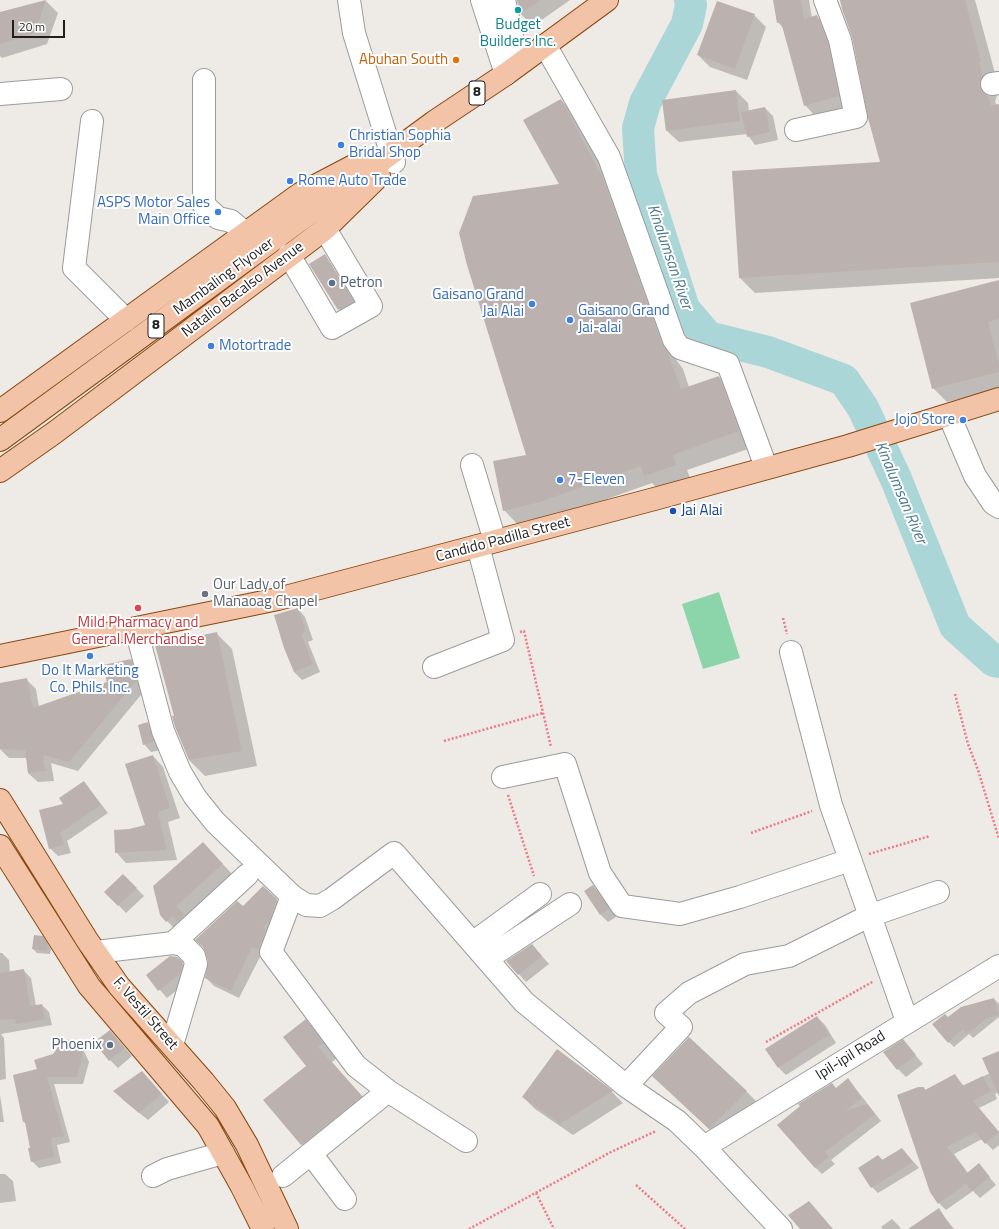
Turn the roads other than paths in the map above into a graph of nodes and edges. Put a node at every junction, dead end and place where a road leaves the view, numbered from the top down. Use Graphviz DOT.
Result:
graph roads {
  1 [pos="348,0"];
  2 [pos="482,0"];
  3 [pos="504,0"];
  4 [pos="607,0"];
  5 [pos="825,0"];
  6 [pos="545,45"];
  7 [pos="512,68"];
  8 [pos="204,80"];
  9 [pos="61,89"];
  10 [pos="0,94"];
  11 [pos="92,121"];
  12 [pos="796,130"];
  13 [pos="391,154"];
  14 [pos="311,212"];
  15 [pos="325,229"];
  16 [pos="245,233"];
  17 [pos="290,255"];
  18 [pos="126,320"];
  19 [pos="999,399"];
  20 [pos="0,410"];
  21 [pos="949,416"];
  22 [pos="0,440"];
  23 [pos="472,465"];
  24 [pos="766,467"];
  25 [pos="0,471"];
  26 [pos="999,507"];
  27 [pos="487,544"];
  28 [pos="136,629"];
  29 [pos="791,652"];
  30 [pos="0,656"];
  31 [pos="434,667"];
  32 [pos="503,777"];
  33 [pos="0,800"];
  34 [pos="0,846"];
  35 [pos="850,860"];
  36 [pos="247,875"];
  37 [pos="938,892"];
  38 [pos="540,894"];
  39 [pos="292,896"];
  40 [pos="570,904"];
  41 [pos="869,916"];
  42 [pos="173,942"];
  43 [pos="481,950"];
  44 [pos="96,952"];
  45 [pos="999,966"];
  46 [pos="907,1021"];
  47 [pos="172,1045"];
  48 [pos="626,1086"];
  49 [pos="388,1091"];
  50 [pos="466,1141"];
  51 [pos="704,1147"];
  52 [pos="223,1152"];
  53 [pos="312,1155"];
  54 [pos="153,1176"];
  55 [pos="283,1176"];
  56 [pos="345,1199"];
  57 [pos="263,1229"];
  58 [pos="287,1229"];
  59 [pos="780,1229"];
  1 -- 13 [label="street"];
  2 -- 7 [label="street"];
  3 -- 7 [label="street"];
  4 -- 6 [label="main road, Natalio Bacalso Avenue / 8"];
  5 -- 12 [label="street"];
  6 -- 7 [label="main road, Natalio Bacalso Avenue / 8"];
  6 -- 24 [label="street"];
  7 -- 13 [label="main road, Natalio Bacalso Avenue / 8"];
  8 -- 16 [label="street"];
  9 -- 10 [label="street"];
  11 -- 18 [label="street"];
  13 -- 14 [label="main road, Natalio Bacalso Avenue / 8"];
  13 -- 15 [label="main road, Natalio Bacalso Avenue / 8"];
  13 -- 16 [label="main road, Natalio Bacalso Avenue / 8"];
  14 -- 22 [label="main road, Mambaling Flyover / 8"];
  15 -- 17 [label="main road, Natalio Bacalso Avenue / 8"];
  15 -- 17 [label="street"];
  16 -- 18 [label="main road, Natalio Bacalso Avenue / 8"];
  17 -- 25 [label="main road, Natalio Bacalso Avenue / 8"];
  18 -- 20 [label="main road, Natalio Bacalso Avenue / 8"];
  19 -- 21 [label="main road, Candido Padilla Street"];
  21 -- 24 [label="main road, Candido Padilla Street"];
  21 -- 26 [label="street"];
  23 -- 27 [label="street"];
  24 -- 27 [label="main road, Candido Padilla Street"];
  27 -- 28 [label="main road, Candido Padilla Street"];
  27 -- 31 [label="street"];
  28 -- 30 [label="main road, Candido Padilla Street"];
  28 -- 39 [label="street"];
  29 -- 35 [label="street"];
  32 -- 35 [label="street"];
  33 -- 44 [label="main road, F. Vestil Street"];
  34 -- 52 [label="main road, F. Vestil Street"];
  35 -- 41 [label="street"];
  36 -- 42 [label="street"];
  37 -- 41 [label="street"];
  38 -- 43 [label="street"];
  39 -- 43 [label="street"];
  39 -- 49 [label="street"];
  40 -- 43 [label="street"];
  41 -- 46 [label="street"];
  41 -- 48 [label="street"];
  42 -- 44 [label="street"];
  42 -- 47 [label="street"];
  43 -- 48 [label="street"];
  44 -- 47 [label="main road, F. Vestil Street"];
  45 -- 46 [label="street, Ipil-ipil Road"];
  46 -- 51 [label="street, Ipil-ipil Road"];
  47 -- 58 [label="main road, F. Vestil Street"];
  48 -- 51 [label="street"];
  49 -- 50 [label="street"];
  49 -- 53 [label="street"];
  51 -- 59 [label="street"];
  52 -- 54 [label="street"];
  52 -- 57 [label="main road, F. Vestil Street"];
  53 -- 55 [label="street"];
  53 -- 56 [label="street"];
}
